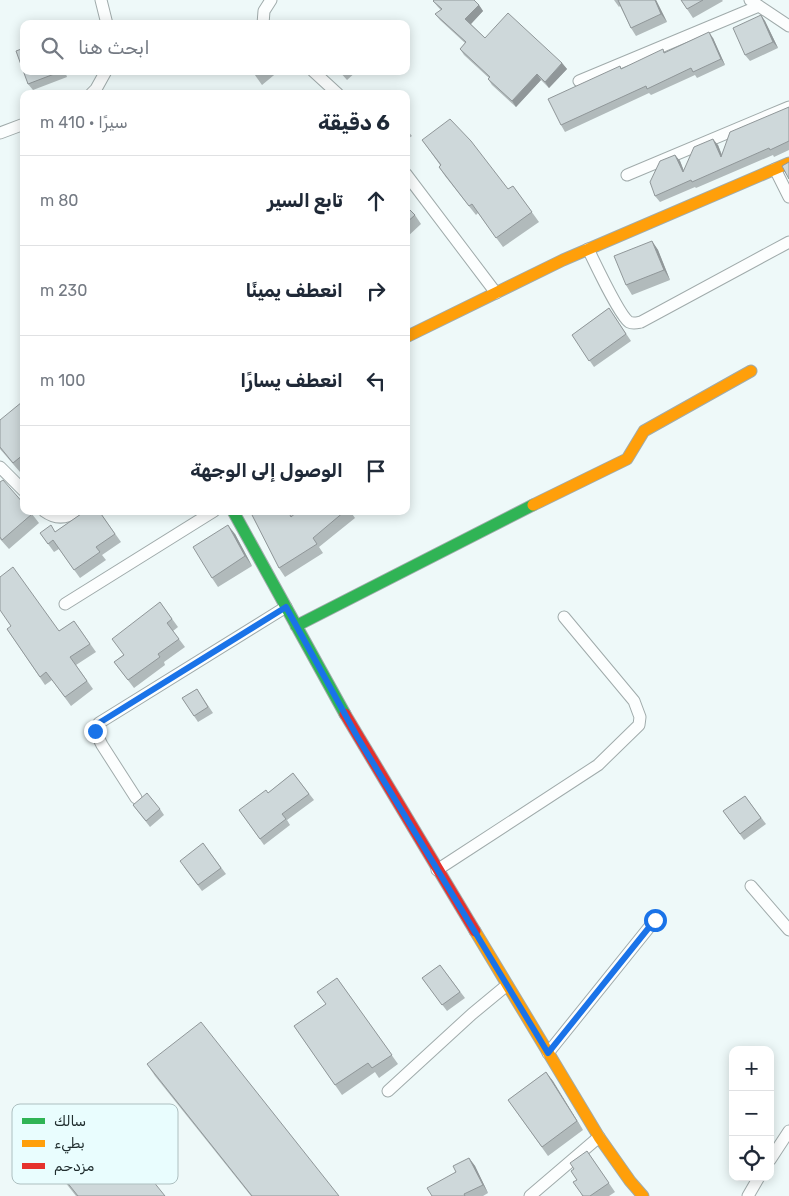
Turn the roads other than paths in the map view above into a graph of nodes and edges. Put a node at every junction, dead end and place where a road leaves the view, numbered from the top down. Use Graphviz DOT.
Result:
graph roads {
  1 [pos="101,0"];
  2 [pos="271,0"];
  3 [pos="755,3"];
  4 [pos="106,20"];
  5 [pos="263,20"];
  6 [pos="789,26"];
  7 [pos="104,75"];
  8 [pos="317,75"];
  9 [pos="579,82"];
  10 [pos="95,90"];
  11 [pos="334,90"];
  12 [pos="789,107"];
  13 [pos="20,126"];
  14 [pos="0,134"];
  15 [pos="789,163"];
  16 [pos="775,169"];
  17 [pos="627,175"];
  18 [pos="410,179"];
  19 [pos="789,197"];
  20 [pos="789,242"];
  21 [pos="588,249"];
  22 [pos="496,293"];
  23 [pos="410,335"];
  24 [pos="751,371"];
  25 [pos="0,467"];
  26 [pos="20,487"];
  27 [pos="51,515"];
  28 [pos="69,515"];
  29 [pos="208,515"];
  30 [pos="235,515"];
  31 [pos="65,604"];
  32 [pos="286,607"];
  33 [pos="564,617"];
  34 [pos="296,626"];
  35 [pos="136,798"];
  36 [pos="438,870"];
  37 [pos="751,886"];
  38 [pos="655,920"];
  39 [pos="789,930"];
  40 [pos="507,985"];
  41 [pos="548,1053"];
  42 [pos="388,1091"];
  43 [pos="789,1131"];
  44 [pos="599,1137"];
  45 [pos="774,1154"];
  46 [pos="757,1181"];
  47 [pos="530,1196"];
  48 [pos="643,1196"];
  49 [pos="748,1196"];
  1 -- 4 [label="street"];
  2 -- 5 [label="street"];
  3 -- 6 [label="street"];
  3 -- 9 [label="street"];
  7 -- 10 [label="street"];
  8 -- 11 [label="street"];
  12 -- 17 [label="street"];
  13 -- 14 [label="street"];
  15 -- 16 [label="street"];
  16 -- 19 [label="street"];
  16 -- 21 [label="street"];
  18 -- 22 [label="street"];
  20 -- 21 [label="street"];
  21 -- 22 [label="street"];
  22 -- 23 [label="street"];
  24 -- 34 [label="street"];
  25 -- 26 [label="street"];
  27 -- 28 [label="street"];
  29 -- 31 [label="street"];
  30 -- 32 [label="street"];
  32 -- 34 [label="street"];
  32 -- 35 [label="street"];
  33 -- 36 [label="street"];
  34 -- 36 [label="street"];
  36 -- 40 [label="street"];
  37 -- 39 [label="street"];
  38 -- 41 [label="street"];
  40 -- 41 [label="street"];
  40 -- 42 [label="street"];
  41 -- 44 [label="street"];
  43 -- 45 [label="street"];
  44 -- 47 [label="street"];
  44 -- 48 [label="street"];
  46 -- 49 [label="street"];
}
